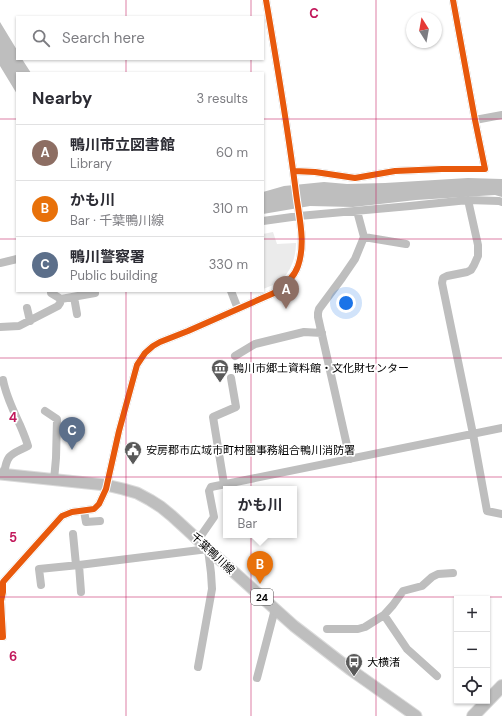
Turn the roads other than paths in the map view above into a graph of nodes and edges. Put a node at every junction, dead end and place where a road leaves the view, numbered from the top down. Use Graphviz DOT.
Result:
graph roads {
  1 [pos="266,0"];
  2 [pos="454,0"];
  3 [pos="502,115"];
  4 [pos="475,120"];
  5 [pos="294,173"];
  6 [pos="468,200"];
  7 [pos="502,202"];
  8 [pos="357,211"];
  9 [pos="299,215"];
  10 [pos="264,221"];
  11 [pos="364,237"];
  12 [pos="406,244"];
  13 [pos="16,259"];
  14 [pos="0,263"];
  15 [pos="50,292"];
  16 [pos="231,292"];
  17 [pos="95,293"];
  18 [pos="74,297"];
  19 [pos="61,299"];
  20 [pos="27,308"];
  21 [pos="238,309"];
  22 [pos="77,314"];
  23 [pos="30,321"];
  24 [pos="0,327"];
  25 [pos="322,333"];
  26 [pos="235,356"];
  27 [pos="231,378"];
  28 [pos="3,380"];
  29 [pos="2,390"];
  30 [pos="45,411"];
  31 [pos="502,428"];
  32 [pos="473,434"];
  33 [pos="350,459"];
  34 [pos="2,474"];
  35 [pos="54,480"];
  36 [pos="224,484"];
  37 [pos="106,486"];
  38 [pos="84,511"];
  39 [pos="502,514"];
  40 [pos="100,521"];
  41 [pos="73,534"];
  42 [pos="198,540"];
  43 [pos="208,549"];
  44 [pos="77,565"];
  45 [pos="453,572"];
  46 [pos="41,585"];
  47 [pos="81,592"];
  48 [pos="275,610"];
  49 [pos="384,614"];
  50 [pos="327,629"];
  51 [pos="0,637"];
  52 [pos="198,667"];
  53 [pos="437,676"];
  54 [pos="257,678"];
  55 [pos="502,686"];
  56 [pos="399,704"];
  57 [pos="403,716"];
  58 [pos="416,716"];
  59 [pos="473,716"];
  1 -- 5 [label="street"];
  2 -- 4 [label="street"];
  3 -- 4 [label="street"];
  4 -- 5 [label="street"];
  5 -- 9 [label="street"];
  6 -- 7 [label="street"];
  6 -- 8 [label="street"];
  6 -- 32 [label="street"];
  8 -- 9 [label="street"];
  8 -- 11 [label="street"];
  9 -- 10 [label="street"];
  9 -- 21 [label="street"];
  11 -- 12 [label="street"];
  11 -- 25 [label="street"];
  13 -- 14 [label="street"];
  15 -- 19 [label="street"];
  16 -- 21 [label="street"];
  17 -- 18 [label="street"];
  18 -- 19 [label="street"];
  18 -- 22 [label="street"];
  19 -- 23 [label="street"];
  20 -- 23 [label="street"];
  21 -- 37 [label="street"];
  23 -- 24 [label="street"];
  25 -- 26 [label="street"];
  25 -- 33 [label="street"];
  27 -- 36 [label="street"];
  28 -- 29 [label="street"];
  29 -- 34 [label="street"];
  30 -- 35 [label="street"];
  31 -- 32 [label="street"];
  32 -- 33 [label="street"];
  32 -- 39 [label="street"];
  33 -- 36 [label="street"];
  34 -- 35 [label="main road, 千葉鴨川線 / 24"];
  35 -- 37 [label="main road, 千葉鴨川線 / 24"];
  36 -- 42 [label="street"];
  37 -- 38 [label="street"];
  37 -- 42 [label="main road, 千葉鴨川線 / 24"];
  38 -- 40 [label="street"];
  38 -- 51 [label="street"];
  41 -- 44 [label="street"];
  42 -- 43 [label="main road, 千葉鴨川線 / 24"];
  43 -- 44 [label="street"];
  43 -- 48 [label="main road, 千葉鴨川線 / 24"];
  43 -- 52 [label="street"];
  44 -- 46 [label="street"];
  44 -- 47 [label="street"];
  45 -- 49 [label="street"];
  48 -- 54 [label="street"];
  48 -- 56 [label="main road, 千葉鴨川線 / 24"];
  49 -- 50 [label="street"];
  49 -- 53 [label="street"];
  55 -- 59 [label="highway"];
  56 -- 57 [label="street"];
  56 -- 58 [label="main road, 千葉鴨川線 / 24"];
}
